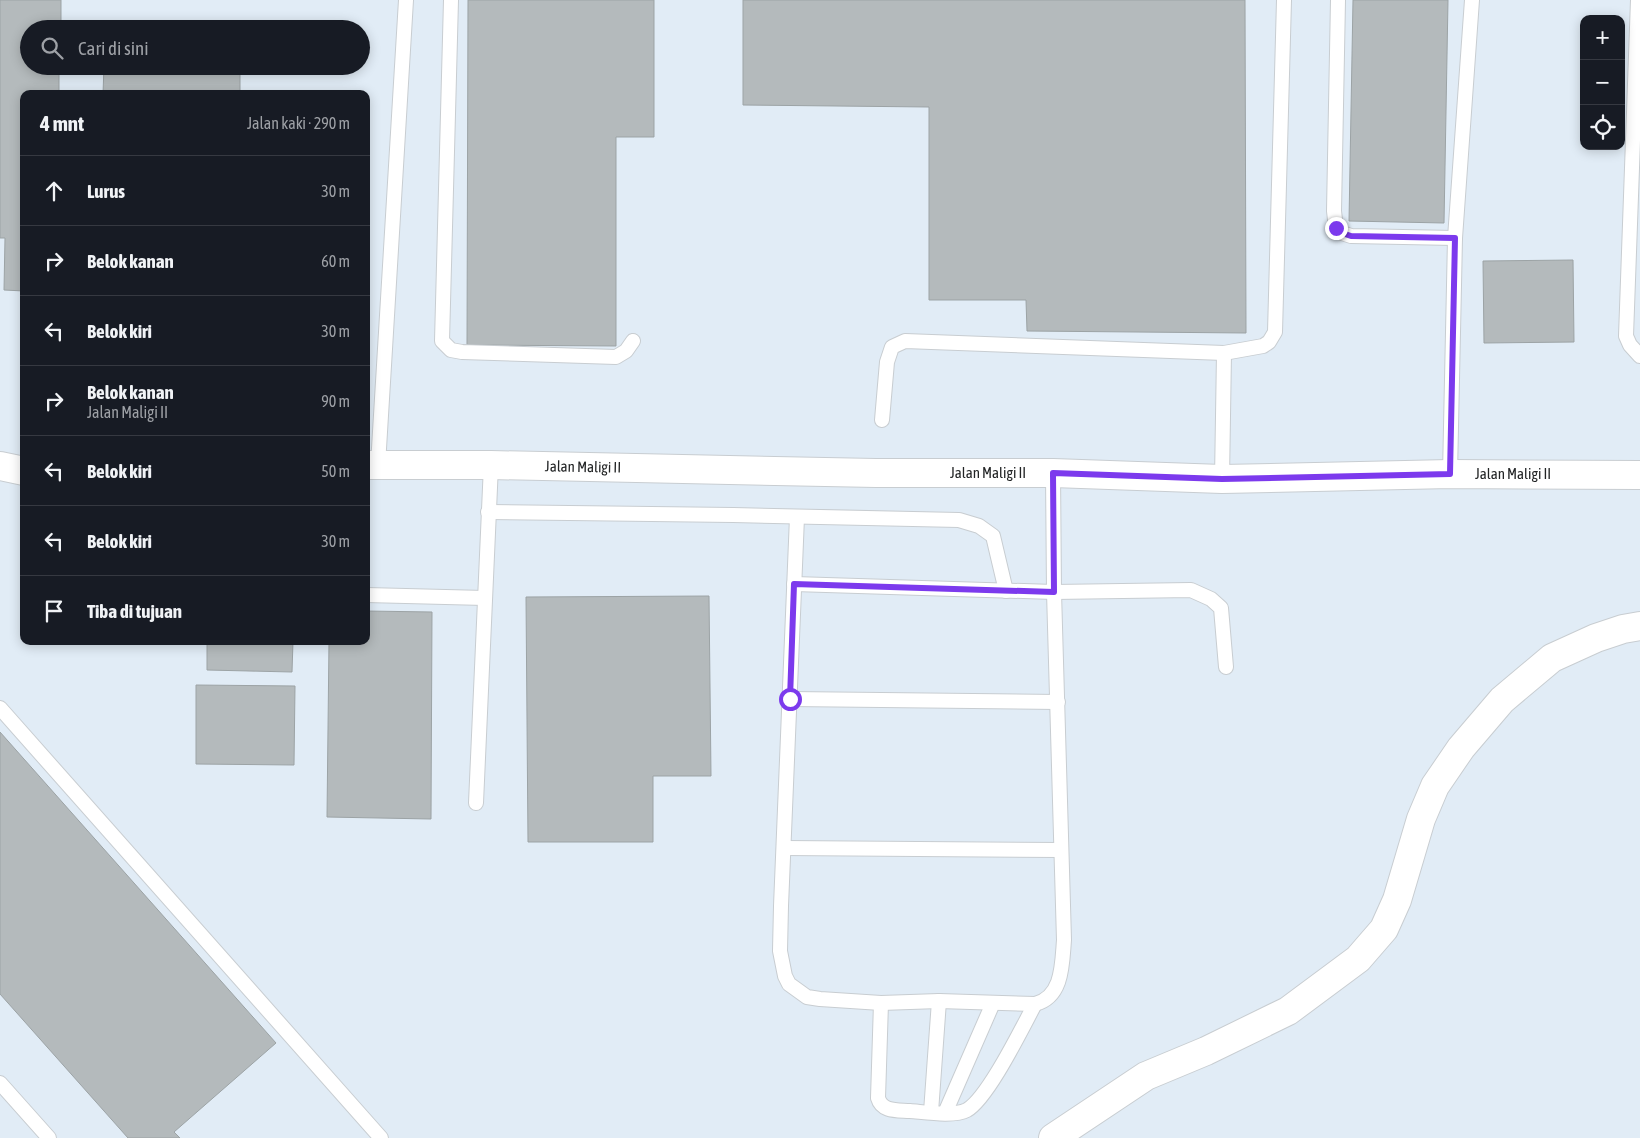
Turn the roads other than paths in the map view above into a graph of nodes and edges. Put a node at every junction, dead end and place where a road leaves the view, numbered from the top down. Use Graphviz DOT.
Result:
graph roads {
  1 [pos="406,0"];
  2 [pos="451,0"];
  3 [pos="1284,0"];
  4 [pos="1338,0"];
  5 [pos="1472,0"];
  6 [pos="1638,0"];
  7 [pos="1455,238"];
  8 [pos="632,341"];
  9 [pos="1224,352"];
  10 [pos="1640,356"];
  11 [pos="882,420"];
  12 [pos="372,465"];
  13 [pos="491,465"];
  14 [pos="0,466"];
  15 [pos="20,470"];
  16 [pos="1053,473"];
  17 [pos="1450,474"];
  18 [pos="1640,475"];
  19 [pos="1222,479"];
  20 [pos="488,512"];
  21 [pos="797,517"];
  22 [pos="794,584"];
  23 [pos="1006,591"];
  24 [pos="1054,592"];
  25 [pos="370,595"];
  26 [pos="485,598"];
  27 [pos="1640,626"];
  28 [pos="1226,667"];
  29 [pos="790,699"];
  30 [pos="1058,702"];
  31 [pos="0,708"];
  32 [pos="476,803"];
  33 [pos="784,848"];
  34 [pos="1061,850"];
  35 [pos="939,1000"];
  36 [pos="881,1003"];
  37 [pos="993,1003"];
  38 [pos="1035,1004"];
  39 [pos="0,1082"];
  40 [pos="931,1112"];
  41 [pos="945,1113"];
  42 [pos="49,1138"];
  43 [pos="381,1138"];
  44 [pos="1053,1138"];
  1 -- 12 [label="lane"];
  2 -- 8 [label="lane"];
  3 -- 9 [label="lane"];
  4 -- 7 [label="lane"];
  5 -- 7 [label="lane"];
  6 -- 10 [label="lane"];
  7 -- 17 [label="lane"];
  9 -- 11 [label="lane"];
  9 -- 19 [label="lane"];
  12 -- 13 [label="street, Jalan Maligi II"];
  13 -- 16 [label="street, Jalan Maligi II"];
  13 -- 20 [label="lane"];
  14 -- 15 [label="street"];
  16 -- 19 [label="street, Jalan Maligi II"];
  16 -- 24 [label="lane"];
  17 -- 18 [label="street, Jalan Maligi II"];
  17 -- 19 [label="street, Jalan Maligi II"];
  20 -- 21 [label="lane"];
  20 -- 26 [label="lane"];
  21 -- 22 [label="lane"];
  21 -- 23 [label="lane"];
  22 -- 23 [label="lane"];
  22 -- 29 [label="lane"];
  23 -- 24 [label="lane"];
  24 -- 28 [label="lane"];
  24 -- 30 [label="lane"];
  25 -- 26 [label="lane"];
  26 -- 32 [label="lane"];
  27 -- 44 [label="street"];
  29 -- 30 [label="lane"];
  29 -- 33 [label="lane"];
  30 -- 34 [label="lane"];
  31 -- 43 [label="lane"];
  33 -- 34 [label="lane"];
  33 -- 36 [label="lane"];
  34 -- 38 [label="lane"];
  35 -- 36 [label="lane"];
  35 -- 37 [label="lane"];
  35 -- 40 [label="lane"];
  36 -- 40 [label="lane"];
  37 -- 38 [label="lane"];
  37 -- 41 [label="lane"];
  38 -- 41 [label="lane"];
  39 -- 42 [label="lane"];
  40 -- 41 [label="lane"];
}
